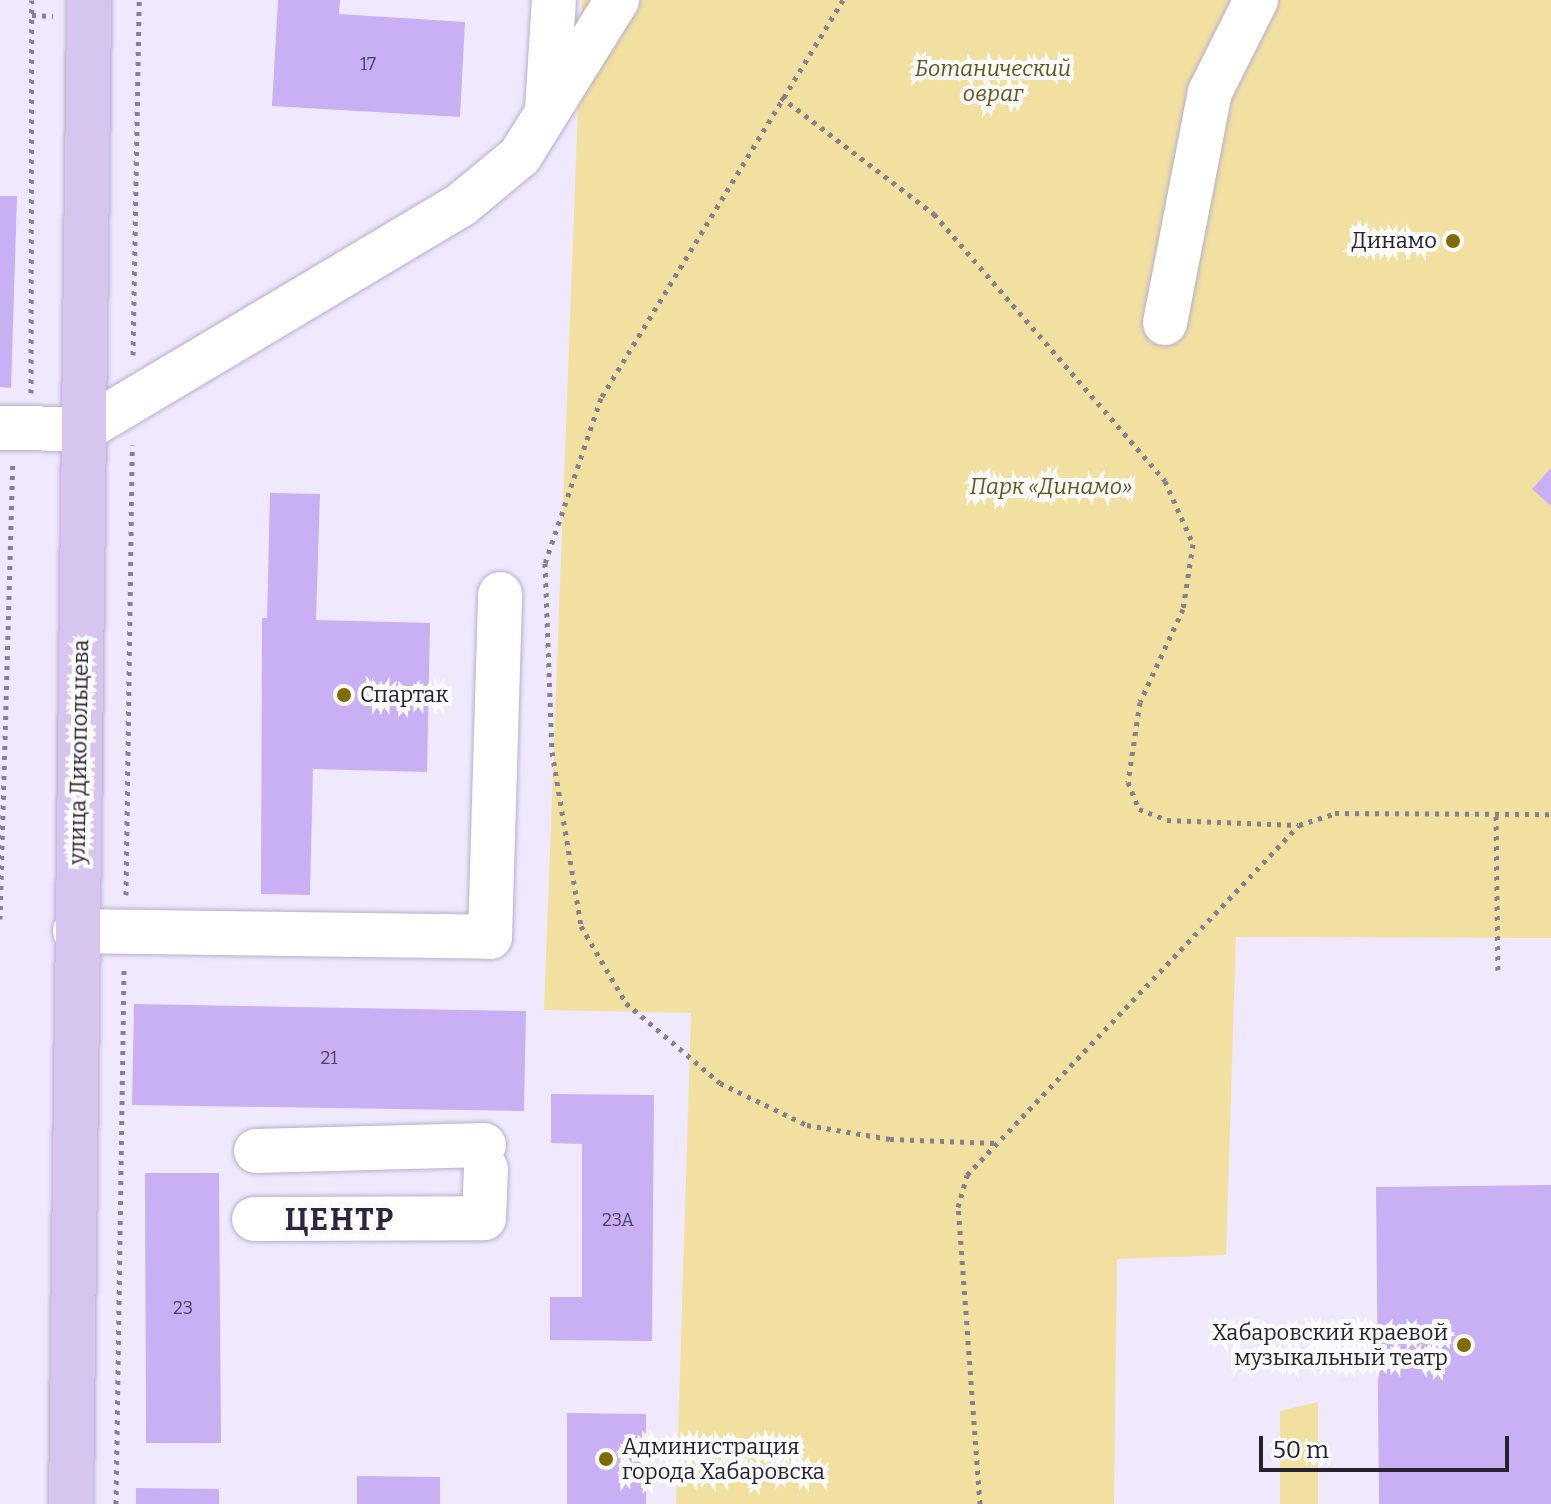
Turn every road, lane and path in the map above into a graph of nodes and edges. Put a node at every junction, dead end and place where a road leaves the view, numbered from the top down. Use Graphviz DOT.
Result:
graph roads {
  1 [pos="89,0"];
  2 [pos="139,0"];
  3 [pos="554,0"];
  4 [pos="617,0"];
  5 [pos="843,0"];
  6 [pos="1256,0"];
  7 [pos="781,97"];
  8 [pos="547,116"];
  9 [pos="1165,323"];
  10 [pos="133,404"];
  11 [pos="0,428"];
  12 [pos="85,429"];
  13 [pos="500,594"];
  14 [pos="1551,814"];
  15 [pos="1496,816"];
  16 [pos="1299,825"];
  17 [pos="75,931"];
  18 [pos="125,932"];
  19 [pos="1498,971"];
  20 [pos="997,1143"];
  21 [pos="357,1148"];
  22 [pos="256,1151"];
  23 [pos="254,1219"];
  24 [pos="355,1219"];
  25 [pos="71,1504"];
  26 [pos="116,1504"];
  27 [pos="980,1504"];
  1 -- 12 [label="main road, улица Дикопольцева"];
  2 -- 10 [label="path"];
  3 -- 8 [label="street"];
  4 -- 8 [label="street"];
  5 -- 7 [label="path"];
  6 -- 9 [label="street"];
  7 -- 16 [label="path"];
  7 -- 20 [label="path"];
  8 -- 10 [label="street"];
  10 -- 12 [label="street"];
  10 -- 18 [label="path"];
  11 -- 12 [label="street"];
  12 -- 17 [label="main road, улица Дикопольцева"];
  13 -- 18 [label="street"];
  14 -- 15 [label="path"];
  15 -- 16 [label="path"];
  15 -- 19 [label="path"];
  16 -- 20 [label="path"];
  17 -- 18 [label="street"];
  17 -- 25 [label="main road, улица Дикопольцева"];
  18 -- 26 [label="path"];
  20 -- 27 [label="path"];
  21 -- 22 [label="street"];
  21 -- 24 [label="street"];
  21 -- 24 [label="street"];
  23 -- 24 [label="street"];
}
